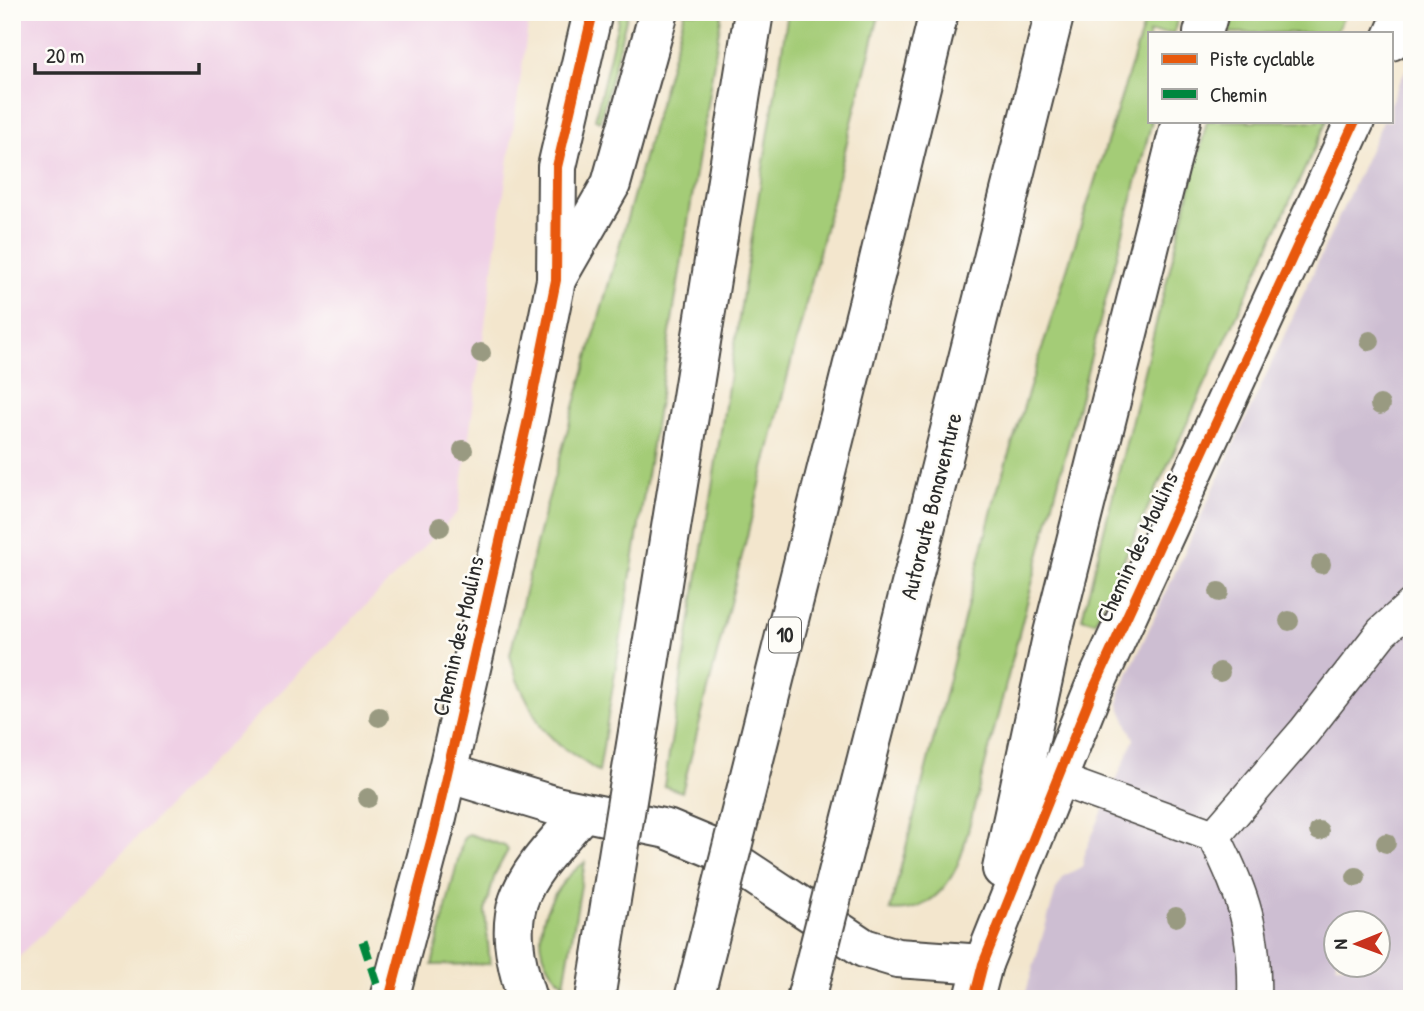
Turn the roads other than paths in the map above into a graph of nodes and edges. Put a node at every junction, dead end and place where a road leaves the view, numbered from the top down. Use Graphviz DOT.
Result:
graph roads {
  1 [pos="593,12"];
  2 [pos="659,12"];
  3 [pos="754,12"];
  4 [pos="939,12"];
  5 [pos="1055,12"];
  6 [pos="1209,12"];
  7 [pos="1404,12"];
  8 [pos="1203,32"];
  9 [pos="1392,39"];
  10 [pos="1181,122"];
  11 [pos="1355,122"];
  12 [pos="555,281"];
  13 [pos="1412,605"];
  14 [pos="1040,772"];
  15 [pos="447,773"];
  16 [pos="582,813"];
  17 [pos="1214,836"];
  18 [pos="978,981"];
  19 [pos="389,999"];
  20 [pos="527,999"];
  21 [pos="595,999"];
  22 [pos="694,999"];
  23 [pos="806,999"];
  24 [pos="1254,999"];
  1 -- 12 [label="main road"];
  2 -- 12 [label="main road"];
  3 -- 21 [label="main road, bridge"];
  4 -- 22 [label="main road, 10, bridge"];
  5 -- 23 [label="main road, Autoroute Bonaventure, bridge"];
  6 -- 8 [label="main road"];
  7 -- 9 [label="main road"];
  10 -- 14 [label="main road"];
  11 -- 14 [label="main road, Chemin des Moulins"];
  12 -- 15 [label="main road, Chemin des Moulins"];
  13 -- 17 [label="lane"];
  14 -- 17 [label="lane"];
  14 -- 18 [label="main road"];
  15 -- 16 [label="main road"];
  15 -- 19 [label="main road, Chemin des Moulins"];
  16 -- 18 [label="main road"];
  16 -- 20 [label="main road"];
  17 -- 24 [label="lane"];
}
